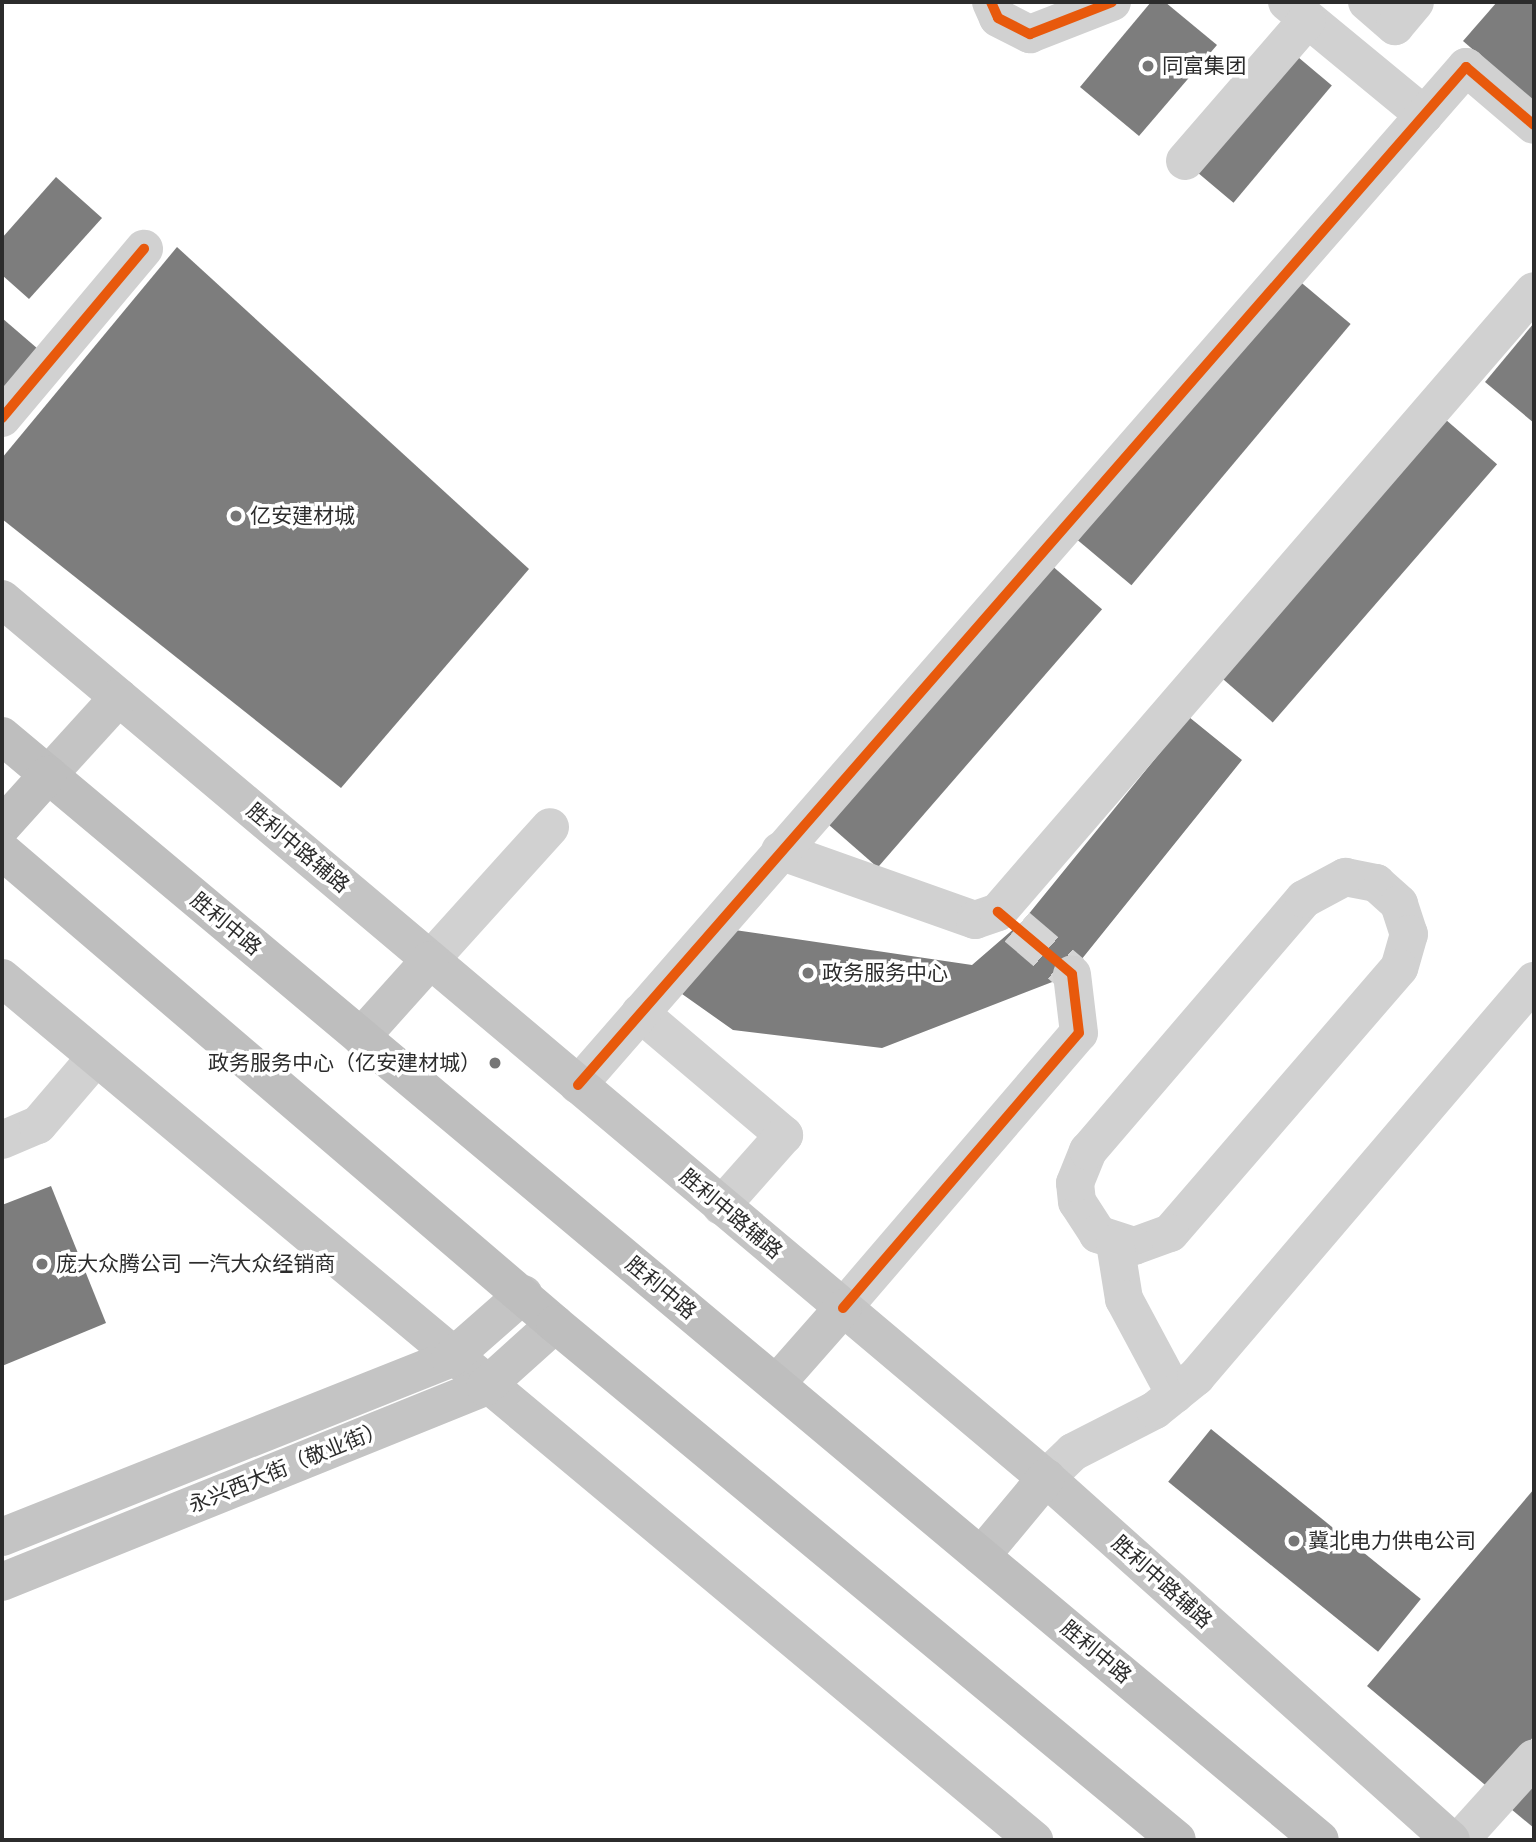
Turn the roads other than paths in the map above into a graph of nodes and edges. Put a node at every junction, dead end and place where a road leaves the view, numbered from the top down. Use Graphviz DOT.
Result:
graph roads {
  1 [pos="991,2"];
  2 [pos="1112,2"];
  3 [pos="1367,2"];
  4 [pos="1415,2"];
  5 [pos="1297,11"];
  6 [pos="1424,115"];
  7 [pos="1534,125"];
  8 [pos="1185,161"];
  9 [pos="144,249"];
  10 [pos="1534,291"];
  11 [pos="2,418"];
  12 [pos="2,599"];
  13 [pos="119,697"];
  14 [pos="2,736"];
  15 [pos="48,775"];
  16 [pos="2,826"];
  17 [pos="550,827"];
  18 [pos="2,850"];
  19 [pos="780,850"];
  20 [pos="430,960"];
  21 [pos="1072,974"];
  22 [pos="2,978"];
  23 [pos="1534,981"];
  24 [pos="640,1013"];
  25 [pos="361,1037"];
  26 [pos="96,1058"];
  27 [pos="578,1085"];
  28 [pos="6,1133"];
  29 [pos="722,1206"];
  30 [pos="1115,1243"];
  31 [pos="524,1294"];
  32 [pos="843,1308"];
  33 [pos="555,1324"];
  34 [pos="450,1359"];
  35 [pos="776,1384"];
  36 [pos="485,1387"];
  37 [pos="1175,1394"];
  38 [pos="1046,1479"];
  39 [pos="2,1538"];
  40 [pos="981,1556"];
  41 [pos="2,1582"];
  42 [pos="1534,1758"];
  43 [pos="1034,1840"];
  44 [pos="1177,1840"];
  45 [pos="1320,1840"];
  46 [pos="1451,1840"];
  47 [pos="1460,1840"];
  1 -- 2 [label="street"];
  3 -- 4 [label="street"];
  5 -- 6 [label="street"];
  5 -- 8 [label="street"];
  6 -- 7 [label="street"];
  6 -- 19 [label="street"];
  9 -- 11 [label="street"];
  10 -- 19 [label="street"];
  12 -- 13 [label="main road, 胜利中路辅路"];
  13 -- 15 [label="main road"];
  13 -- 20 [label="main road, 胜利中路辅路"];
  14 -- 15 [label="highway, 胜利中路"];
  15 -- 16 [label="highway"];
  15 -- 25 [label="highway, 胜利中路"];
  17 -- 20 [label="street"];
  18 -- 31 [label="highway"];
  19 -- 24 [label="street"];
  20 -- 25 [label="main road"];
  20 -- 27 [label="main road, 胜利中路辅路"];
  21 -- 32 [label="street"];
  22 -- 26 [label="main road"];
  23 -- 37 [label="street"];
  24 -- 27 [label="street"];
  24 -- 29 [label="street"];
  25 -- 35 [label="highway, 胜利中路"];
  26 -- 28 [label="street"];
  26 -- 34 [label="main road"];
  27 -- 29 [label="main road, 胜利中路辅路"];
  29 -- 32 [label="main road, 胜利中路辅路"];
  30 -- 30 [label="street"];
  30 -- 37 [label="street"];
  31 -- 33 [label="highway"];
  31 -- 34 [label="main road, 永兴西大街（敬业街）"];
  32 -- 35 [label="main road"];
  32 -- 38 [label="main road, 胜利中路辅路"];
  33 -- 36 [label="main road, 永兴西大街（敬业街）"];
  33 -- 44 [label="highway"];
  34 -- 36 [label="main road"];
  34 -- 39 [label="main road, 永兴西大街（敬业街）"];
  35 -- 40 [label="highway, 胜利中路"];
  36 -- 41 [label="main road, 永兴西大街（敬业街）"];
  36 -- 43 [label="main road"];
  37 -- 38 [label="street"];
  38 -- 40 [label="main road"];
  38 -- 46 [label="main road, 胜利中路辅路"];
  40 -- 45 [label="highway, 胜利中路"];
  42 -- 47 [label="street"];
}
